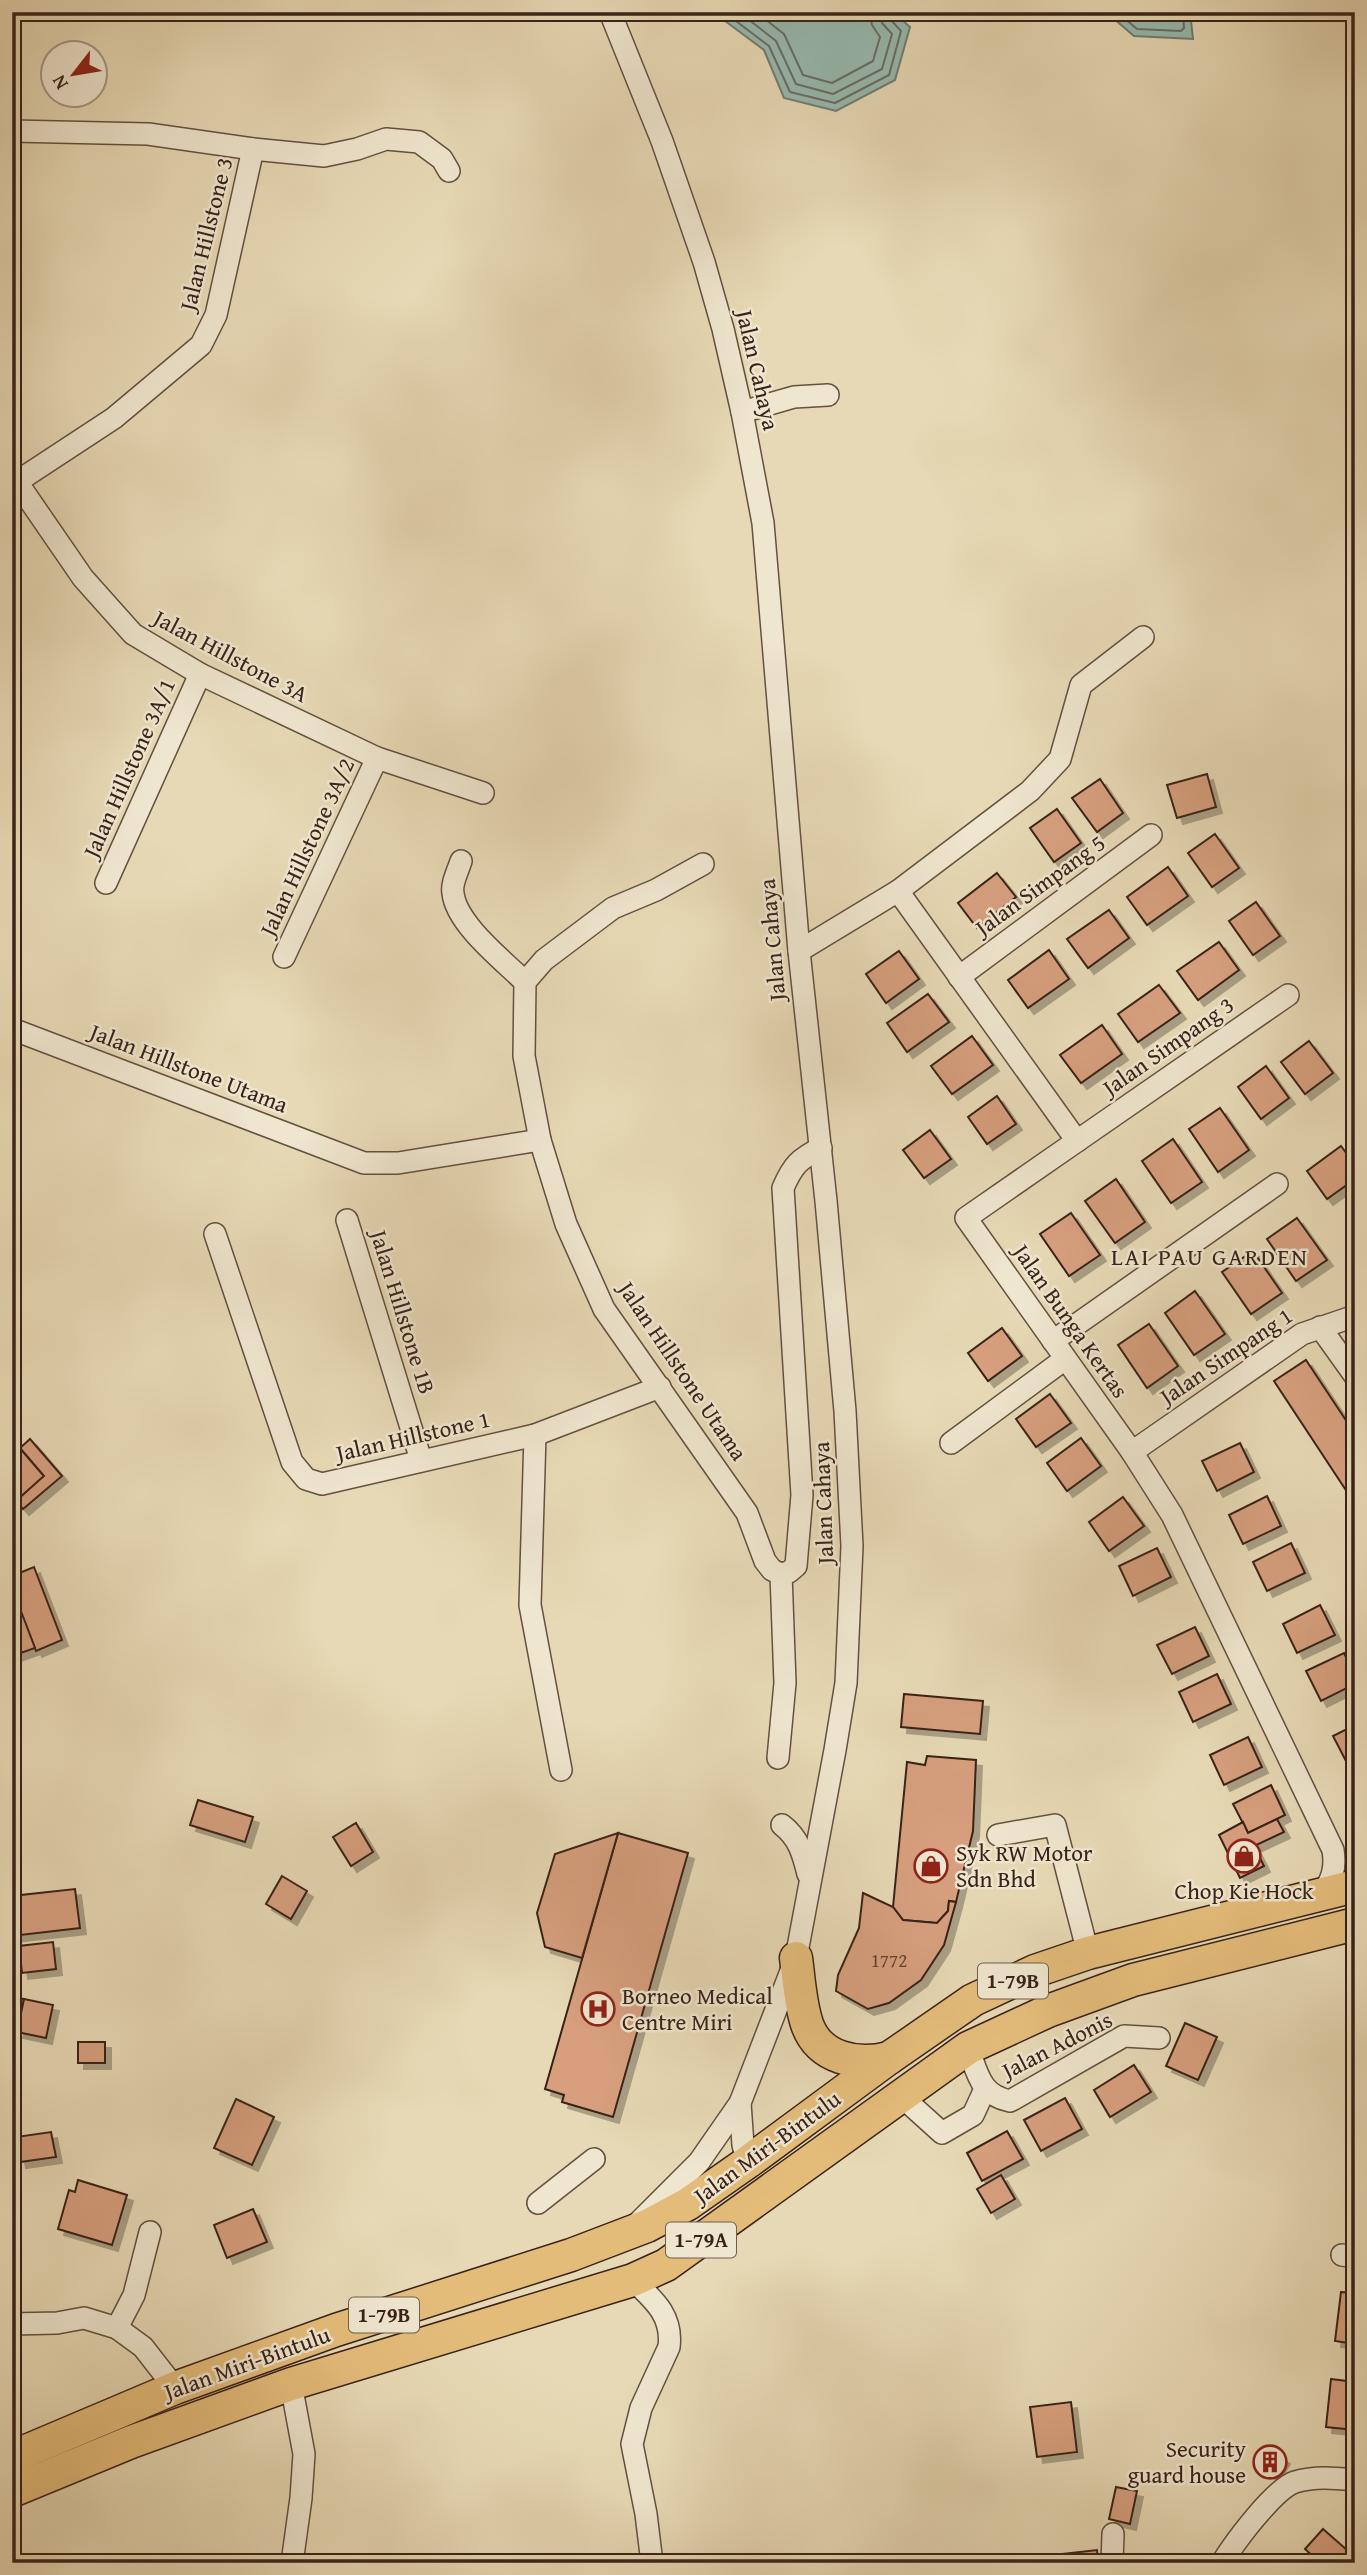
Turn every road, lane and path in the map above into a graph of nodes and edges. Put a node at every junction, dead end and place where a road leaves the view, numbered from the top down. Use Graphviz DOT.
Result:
graph roads {
  1 [pos="610,12"];
  2 [pos="12,131"];
  3 [pos="253,149"];
  4 [pos="449,171"];
  5 [pos="828,395"];
  6 [pos="742,412"];
  7 [pos="14,483"];
  8 [pos="1143,637"];
  9 [pos="200,674"];
  10 [pos="377,758"];
  11 [pos="483,793"];
  12 [pos="1151,835"];
  13 [pos="461,862"];
  14 [pos="703,864"];
  15 [pos="106,883"];
  16 [pos="898,891"];
  17 [pos="799,951"];
  18 [pos="284,957"];
  19 [pos="960,977"];
  20 [pos="525,982"];
  21 [pos="1288,995"];
  22 [pos="12,1029"];
  23 [pos="540,1140"];
  24 [pos="1077,1141"];
  25 [pos="821,1148"];
  26 [pos="1277,1184"];
  27 [pos="347,1220"];
  28 [pos="215,1234"];
  29 [pos="1355,1316"];
  30 [pos="1320,1326"];
  31 [pos="1059,1350"];
  32 [pos="1355,1377"];
  33 [pos="660,1387"];
  34 [pos="535,1435"];
  35 [pos="951,1443"];
  36 [pos="1132,1452"];
  37 [pos="421,1460"];
  38 [pos="780,1574"];
  39 [pos="778,1758"];
  40 [pos="561,1770"];
  41 [pos="782,1825"];
  42 [pos="998,1835"];
  43 [pos="1333,1850"];
  44 [pos="1355,1868"];
  45 [pos="810,1883"];
  46 [pos="1355,1886"];
  47 [pos="1322,1895"];
  48 [pos="1355,1924"];
  49 [pos="1088,1953"];
  50 [pos="796,1958"];
  51 [pos="1159,2038"];
  52 [pos="968,2048"];
  53 [pos="889,2058"];
  54 [pos="985,2090"];
  55 [pos="901,2096"];
  56 [pos="740,2103"];
  57 [pos="842,2141"];
  58 [pos="594,2159"];
  59 [pos="748,2162"];
  60 [pos="538,2203"];
  61 [pos="150,2232"];
  62 [pos="632,2232"];
  63 [pos="633,2280"];
  64 [pos="12,2324"];
  65 [pos="117,2328"];
  66 [pos="291,2384"];
  67 [pos="175,2388"];
  68 [pos="12,2457"];
  69 [pos="1355,2480"];
  70 [pos="12,2491"];
  71 [pos="1113,2534"];
  72 [pos="292,2563"];
  73 [pos="652,2563"];
  74 [pos="1112,2563"];
  75 [pos="1222,2563"];
  1 -- 6 [label="street, Jalan Cahaya"];
  2 -- 3 [label="street"];
  3 -- 4 [label="street"];
  3 -- 7 [label="street, Jalan Hillstone 3"];
  5 -- 6 [label="street"];
  6 -- 17 [label="street, Jalan Cahaya"];
  7 -- 9 [label="street, Jalan Hillstone 3A"];
  8 -- 16 [label="street"];
  9 -- 10 [label="street, Jalan Hillstone 3A"];
  9 -- 15 [label="street, Jalan Hillstone 3A/1"];
  10 -- 11 [label="street, Jalan Hillstone 3A"];
  10 -- 18 [label="street, Jalan Hillstone 3A/2"];
  12 -- 19 [label="street, Jalan Simpang 5"];
  13 -- 20 [label="street"];
  14 -- 20 [label="street"];
  16 -- 17 [label="street"];
  16 -- 19 [label="street"];
  17 -- 25 [label="street, Jalan Cahaya"];
  19 -- 24 [label="street"];
  20 -- 23 [label="street"];
  21 -- 24 [label="street, Jalan Simpang 3"];
  22 -- 23 [label="street, Jalan Hillstone Utama"];
  23 -- 33 [label="street, Jalan Hillstone Utama"];
  24 -- 31 [label="street, Jalan Bunga Kertas"];
  25 -- 38 [label="street"];
  25 -- 45 [label="street, Jalan Cahaya"];
  26 -- 31 [label="street"];
  27 -- 37 [label="street, Jalan Hillstone 1B"];
  28 -- 37 [label="street, Jalan Hillstone 1"];
  29 -- 30 [label="street, Jalan Simpang 1"];
  30 -- 32 [label="street"];
  30 -- 36 [label="street, Jalan Simpang 1"];
  31 -- 35 [label="street"];
  31 -- 36 [label="street, Jalan Bunga Kertas"];
  33 -- 34 [label="street, Jalan Hillstone 1"];
  33 -- 38 [label="street, Jalan Hillstone Utama"];
  34 -- 37 [label="street, Jalan Hillstone 1"];
  34 -- 40 [label="street"];
  36 -- 43 [label="street, Jalan Bunga Kertas"];
  38 -- 39 [label="street"];
  41 -- 45 [label="street"];
  42 -- 49 [label="street"];
  43 -- 44 [label="street, Jalan Bunga Kertas"];
  43 -- 47 [label="street"];
  45 -- 50 [label="street, Jalan Cahaya"];
  46 -- 47 [label="highway, Jalan Miri-Bintulu / 1-79B"];
  47 -- 49 [label="highway, Jalan Miri-Bintulu / 1-79B"];
  48 -- 52 [label="highway, Jalan Miri-Bintulu / 1-79A"];
  49 -- 53 [label="highway, Jalan Miri-Bintulu / 1-79B"];
  50 -- 53 [label="highway"];
  50 -- 56 [label="street, Jalan Cahaya"];
  51 -- 54 [label="street, Jalan Adonis"];
  52 -- 54 [label="street, Jalan Adonis"];
  52 -- 55 [label="highway, Jalan Miri-Bintulu / 1-79A"];
  53 -- 59 [label="highway, Jalan Miri-Bintulu / 1-79B"];
  54 -- 55 [label="street"];
  55 -- 57 [label="highway, Jalan Miri-Bintulu / 1-79A"];
  56 -- 59 [label="street"];
  56 -- 62 [label="street"];
  57 -- 59 [label="highway"];
  57 -- 63 [label="highway, Jalan Miri-Bintulu / 1-79A"];
  58 -- 60 [label="street"];
  59 -- 62 [label="highway, Jalan Miri-Bintulu / 1-79B"];
  61 -- 65 [label="street"];
  62 -- 67 [label="highway, Jalan Miri-Bintulu / 1-79B"];
  63 -- 66 [label="highway, Jalan Miri-Bintulu / 1-79A"];
  63 -- 73 [label="street"];
  64 -- 65 [label="street"];
  65 -- 67 [label="street"];
  66 -- 70 [label="highway, Jalan Miri-Bintulu / 1-79A"];
  66 -- 72 [label="street"];
  67 -- 68 [label="highway, Jalan Miri-Bintulu / 1-79B"];
  69 -- 75 [label="street"];
  71 -- 74 [label="street"];
}
